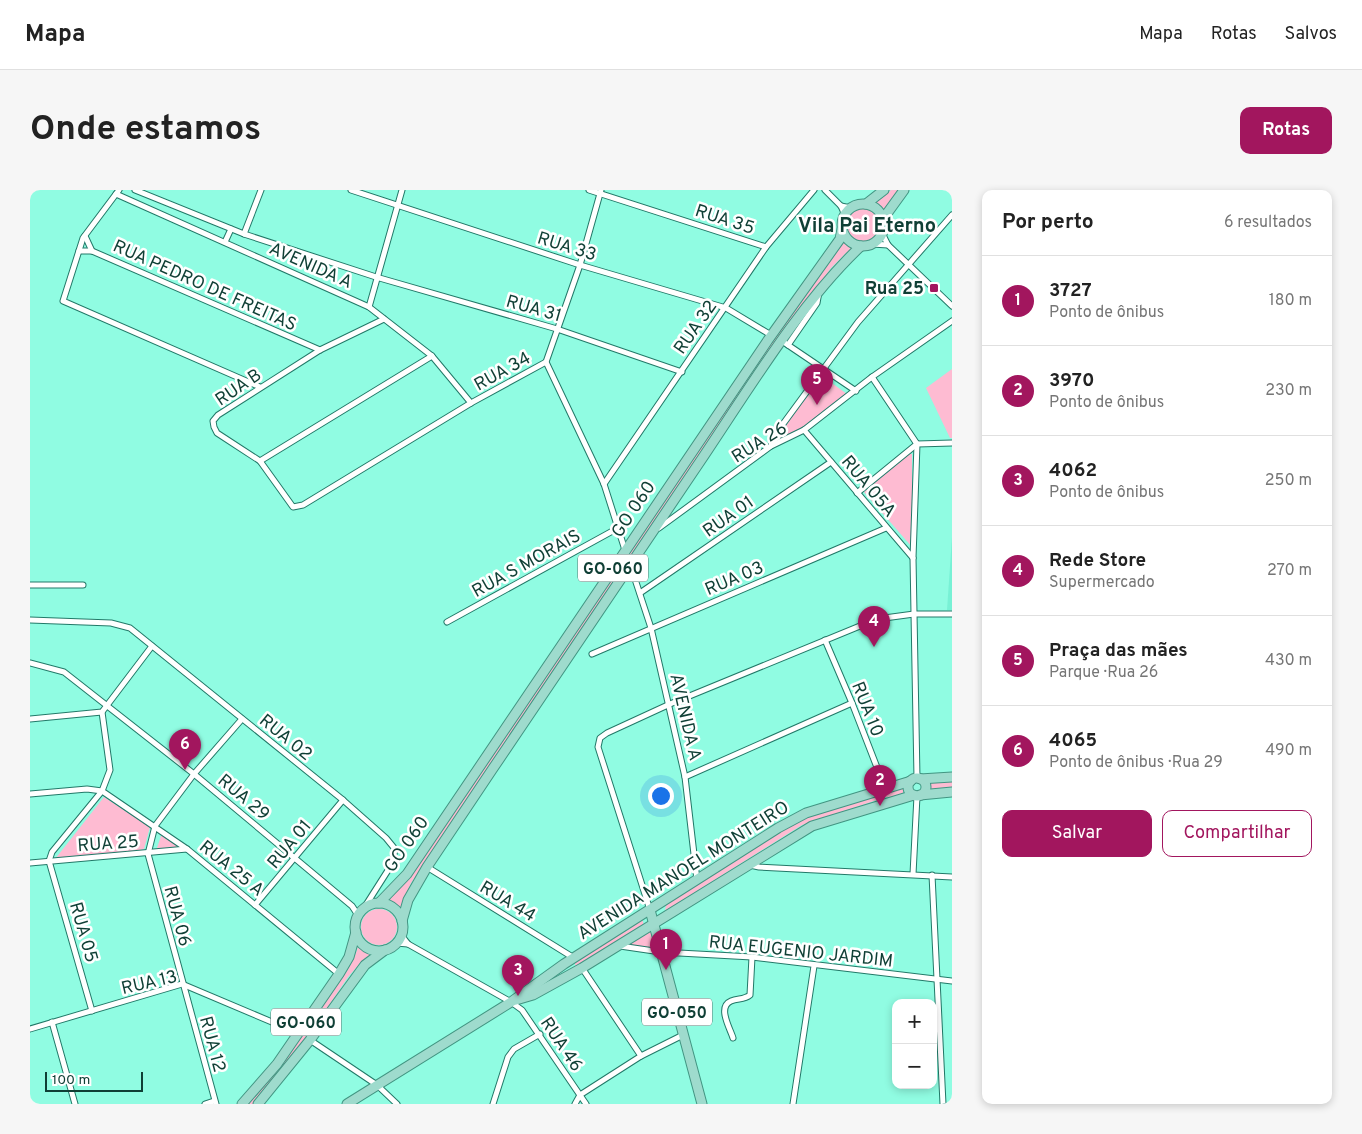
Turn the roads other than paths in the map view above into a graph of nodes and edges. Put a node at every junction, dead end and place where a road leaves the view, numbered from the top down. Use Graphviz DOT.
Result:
graph roads {
  1 [pos="135,190"];
  2 [pos="261,190"];
  3 [pos="351,190"];
  4 [pos="402,190"];
  5 [pos="589,190"];
  6 [pos="814,190"];
  7 [pos="824,190"];
  8 [pos="884,190"];
  9 [pos="904,190"];
  10 [pos="117,192"];
  11 [pos="601,192"];
  12 [pos="866,204"];
  13 [pos="840,206"];
  14 [pos="398,207"];
  15 [pos="852,208"];
  16 [pos="845,215"];
  17 [pos="952,215"];
  18 [pos="883,219"];
  19 [pos="231,228"];
  20 [pos="842,229"];
  21 [pos="882,233"];
  22 [pos="244,234"];
  23 [pos="85,236"];
  24 [pos="225,242"];
  25 [pos="872,244"];
  26 [pos="888,245"];
  27 [pos="861,246"];
  28 [pos="766,247"];
  29 [pos="78,251"];
  30 [pos="92,251"];
  31 [pos="908,264"];
  32 [pos="580,265"];
  33 [pos="376,277"];
  34 [pos="952,306"];
  35 [pos="369,307"];
  36 [pos="726,308"];
  37 [pos="384,319"];
  38 [pos="952,321"];
  39 [pos="557,329"];
  40 [pos="771,335"];
  41 [pos="785,343"];
  42 [pos="320,350"];
  43 [pos="432,356"];
  44 [pos="546,362"];
  45 [pos="823,368"];
  46 [pos="682,372"];
  47 [pos="872,377"];
  48 [pos="260,388"];
  49 [pos="856,391"];
  50 [pos="471,403"];
  51 [pos="804,430"];
  52 [pos="952,443"];
  53 [pos="917,444"];
  54 [pos="771,446"];
  55 [pos="260,461"];
  56 [pos="831,462"];
  57 [pos="604,484"];
  58 [pos="857,493"];
  59 [pos="292,506"];
  60 [pos="618,528"];
  61 [pos="886,528"];
  62 [pos="652,532"];
  63 [pos="625,550"];
  64 [pos="912,558"];
  65 [pos="630,564"];
  66 [pos="30,585"];
  67 [pos="84,585"];
  68 [pos="640,593"];
  69 [pos="914,614"];
  70 [pos="952,614"];
  71 [pos="30,620"];
  72 [pos="447,622"];
  73 [pos="651,628"];
  74 [pos="825,640"];
  75 [pos="152,646"];
  76 [pos="592,654"];
  77 [pos="30,663"];
  78 [pos="852,703"];
  79 [pos="670,704"];
  80 [pos="107,706"];
  81 [pos="102,712"];
  82 [pos="30,719"];
  83 [pos="242,719"];
  84 [pos="194,774"];
  85 [pos="685,776"];
  86 [pos="952,777"];
  87 [pos="916,779"];
  88 [pos="884,788"];
  89 [pos="102,792"];
  90 [pos="952,792"];
  91 [pos="30,794"];
  92 [pos="917,796"];
  93 [pos="343,800"];
  94 [pos="155,826"];
  95 [pos="187,849"];
  96 [pos="148,854"];
  97 [pos="295,858"];
  98 [pos="49,861"];
  99 [pos="30,863"];
  100 [pos="747,864"];
  101 [pos="427,867"];
  102 [pos="913,874"];
  103 [pos="932,875"];
  104 [pos="952,877"];
  105 [pos="697,880"];
  106 [pos="374,902"];
  107 [pos="255,905"];
  108 [pos="650,910"];
  109 [pos="362,911"];
  110 [pos="402,921"];
  111 [pos="655,923"];
  112 [pos="356,932"];
  113 [pos="399,939"];
  114 [pos="408,944"];
  115 [pos="617,946"];
  116 [pos="385,950"];
  117 [pos="661,952"];
  118 [pos="574,958"];
  119 [pos="752,958"];
  120 [pos="564,964"];
  121 [pos="814,966"];
  122 [pos="582,968"];
  123 [pos="339,974"];
  124 [pos="571,974"];
  125 [pos="937,980"];
  126 [pos="952,981"];
  127 [pos="182,984"];
  128 [pos="511,1002"];
  129 [pos="92,1011"];
  130 [pos="52,1022"];
  131 [pos="30,1029"];
  132 [pos="298,1033"];
  133 [pos="540,1034"];
  134 [pos="683,1035"];
  135 [pos="733,1038"];
  136 [pos="310,1040"];
  137 [pos="641,1056"];
  138 [pos="377,1084"];
  139 [pos="580,1095"];
  140 [pos="215,1103"];
  141 [pos="75,1104"];
  142 [pos="205,1104"];
  143 [pos="242,1104"];
  144 [pos="258,1104"];
  145 [pos="347,1104"];
  146 [pos="397,1104"];
  147 [pos="493,1104"];
  148 [pos="575,1104"];
  149 [pos="586,1104"];
  150 [pos="702,1104"];
  151 [pos="793,1104"];
  152 [pos="943,1104"];
  1 -- 19 [label="street, AVENIDA A"];
  2 -- 22 [label="street"];
  3 -- 14 [label="street, RUA 33"];
  4 -- 14 [label="street"];
  5 -- 11 [label="street, RUA 35"];
  6 -- 28 [label="street, RUA 32"];
  7 -- 13 [label="street"];
  8 -- 12 [label="main road"];
  9 -- 18 [label="main road"];
  10 -- 23 [label="street"];
  10 -- 24 [label="street, AVENIDA A"];
  11 -- 28 [label="street, RUA 35"];
  11 -- 32 [label="street, RUA 34"];
  12 -- 15 [label="main road"];
  12 -- 18 [label="main road"];
  13 -- 15 [label="street"];
  13 -- 16 [label="street"];
  14 -- 32 [label="street, RUA 33"];
  14 -- 33 [label="street"];
  15 -- 16 [label="main road"];
  16 -- 20 [label="main road, GO-060"];
  17 -- 31 [label="street"];
  18 -- 21 [label="main road"];
  19 -- 22 [label="street, AVENIDA A"];
  19 -- 24 [label="street"];
  20 -- 27 [label="main road"];
  20 -- 40 [label="main road, GO 060 / GO-060"];
  21 -- 25 [label="main road"];
  21 -- 26 [label="street"];
  22 -- 33 [label="street, AVENIDA A"];
  23 -- 29 [label="street"];
  23 -- 30 [label="street"];
  24 -- 35 [label="street, AVENIDA A"];
  25 -- 26 [label="street"];
  25 -- 27 [label="main road"];
  26 -- 31 [label="street"];
  27 -- 41 [label="main road, GO 060 / GO-060"];
  28 -- 36 [label="street, RUA 32"];
  29 -- 30 [label="street, RUA PEDRO DE FREITAS"];
  29 -- 48 [label="street"];
  30 -- 42 [label="street, RUA PEDRO DE FREITAS"];
  31 -- 34 [label="street"];
  31 -- 45 [label="street"];
  32 -- 36 [label="street, RUA 33"];
  32 -- 39 [label="street, RUA 34"];
  33 -- 35 [label="street"];
  33 -- 39 [label="street, RUA 31"];
  35 -- 37 [label="street, AVENIDA A"];
  36 -- 40 [label="street, RUA 33"];
  36 -- 46 [label="street, RUA 32"];
  37 -- 42 [label="street, RUA B"];
  37 -- 43 [label="street, AVENIDA A"];
  38 -- 47 [label="street, RUA 26"];
  39 -- 44 [label="street, RUA 34"];
  39 -- 46 [label="street, RUA 31"];
  40 -- 63 [label="main road, GO 060 / GO-060"];
  41 -- 45 [label="street"];
  41 -- 62 [label="main road, GO 060 / GO-060"];
  42 -- 48 [label="street, RUA B"];
  43 -- 50 [label="street, AVENIDA A"];
  43 -- 55 [label="street"];
  44 -- 50 [label="street, RUA 34"];
  44 -- 57 [label="street"];
  45 -- 49 [label="street"];
  45 -- 54 [label="street"];
  46 -- 57 [label="street, RUA 32"];
  47 -- 49 [label="street, RUA 26"];
  47 -- 53 [label="street"];
  48 -- 55 [label="street, RUA B"];
  49 -- 51 [label="street, RUA 26"];
  50 -- 59 [label="street, RUA 34"];
  51 -- 54 [label="street, RUA 26"];
  51 -- 56 [label="street, RUA 05A"];
  52 -- 53 [label="street"];
  53 -- 58 [label="street"];
  53 -- 64 [label="street"];
  54 -- 62 [label="street, RUA 26"];
  55 -- 59 [label="street, RUA B"];
  56 -- 58 [label="street, RUA 05A"];
  56 -- 68 [label="street, RUA 01"];
  57 -- 60 [label="street"];
  58 -- 61 [label="street, RUA 05A"];
  60 -- 63 [label="street"];
  60 -- 72 [label="street, RUA S MORAIS"];
  61 -- 64 [label="street, RUA 05A"];
  61 -- 73 [label="street, RUA 03"];
  62 -- 65 [label="main road, GO 060 / GO-060"];
  63 -- 106 [label="main road, GO 060 / GO-060"];
  64 -- 69 [label="street"];
  65 -- 68 [label="street, AVENIDA A"];
  65 -- 101 [label="main road, GO 060 / GO-060"];
  66 -- 67 [label="street"];
  68 -- 73 [label="street, AVENIDA A"];
  69 -- 70 [label="street"];
  69 -- 74 [label="street"];
  69 -- 87 [label="street"];
  71 -- 75 [label="street"];
  73 -- 76 [label="street, RUA 03"];
  73 -- 79 [label="street, AVENIDA A"];
  74 -- 78 [label="street, RUA 10"];
  74 -- 79 [label="street"];
  75 -- 80 [label="street"];
  75 -- 83 [label="street"];
  77 -- 80 [label="street"];
  78 -- 85 [label="street"];
  78 -- 88 [label="street, RUA 10"];
  79 -- 85 [label="street, AVENIDA A"];
  79 -- 108 [label="street, GO-050"];
  80 -- 81 [label="street"];
  80 -- 84 [label="street, RUA 29"];
  81 -- 82 [label="street"];
  81 -- 89 [label="street"];
  83 -- 84 [label="street, RUA 02"];
  83 -- 93 [label="street, RUA 02"];
  84 -- 94 [label="street, RUA 02"];
  84 -- 97 [label="street, RUA 29"];
  85 -- 105 [label="street, AVENIDA A"];
  86 -- 87 [label="main road, AVENIDA MANOEL MONTEIRO"];
  87 -- 88 [label="main road, AVENIDA MANOEL MONTEIRO"];
  87 -- 92 [label="main road"];
  87 -- 92 [label="main road"];
  88 -- 105 [label="main road, AVENIDA MANOEL MONTEIRO"];
  89 -- 91 [label="street"];
  89 -- 94 [label="street, RUA 25 A"];
  89 -- 98 [label="street"];
  90 -- 92 [label="main road, AVENIDA MANOEL MONTEIRO"];
  92 -- 100 [label="main road, AVENIDA MANOEL MONTEIRO"];
  92 -- 102 [label="street"];
  93 -- 97 [label="street, RUA 01"];
  93 -- 106 [label="street, RUA 02"];
  94 -- 95 [label="street, RUA 25 A"];
  94 -- 96 [label="street, RUA 02"];
  95 -- 96 [label="street, RUA 25"];
  95 -- 107 [label="street, RUA 25 A"];
  96 -- 98 [label="street, RUA 25"];
  96 -- 127 [label="street, RUA 06"];
  97 -- 107 [label="street, RUA 01"];
  97 -- 109 [label="street, RUA 29"];
  98 -- 99 [label="street, RUA 25"];
  98 -- 129 [label="street, RUA 05"];
  100 -- 102 [label="street"];
  100 -- 111 [label="main road, AVENIDA MANOEL MONTEIRO"];
  101 -- 110 [label="main road, GO 060 / GO-060"];
  101 -- 118 [label="street, RUA 44"];
  102 -- 103 [label="street"];
  103 -- 104 [label="street"];
  103 -- 125 [label="street"];
  105 -- 108 [label="main road, AVENIDA MANOEL MONTEIRO"];
  106 -- 109 [label="main road, GO-060"];
  106 -- 110 [label="main road"];
  107 -- 123 [label="street, RUA 25 A"];
  108 -- 111 [label="main road, GO-050"];
  108 -- 118 [label="main road, AVENIDA MANOEL MONTEIRO"];
  109 -- 112 [label="main road, GO-060"];
  110 -- 113 [label="main road, GO-060"];
  111 -- 115 [label="main road, AVENIDA MANOEL MONTEIRO"];
  111 -- 117 [label="main road, GO-050"];
  112 -- 116 [label="main road"];
  112 -- 123 [label="main road, GO-060"];
  113 -- 114 [label="street, RUA 46"];
  113 -- 114 [label="street, RUA 46"];
  113 -- 116 [label="main road, GO-060"];
  114 -- 128 [label="street, RUA 46"];
  115 -- 117 [label="street, RUA EUGENIO JARDIM"];
  115 -- 122 [label="main road, AVENIDA MANOEL MONTEIRO"];
  116 -- 136 [label="main road, GO-060"];
  117 -- 119 [label="street, RUA EUGENIO JARDIM"];
  117 -- 134 [label="main road, GO-050"];
  118 -- 120 [label="main road, AVENIDA MANOEL MONTEIRO"];
  119 -- 121 [label="street, RUA EUGENIO JARDIM"];
  119 -- 135 [label="street"];
  120 -- 124 [label="main road"];
  120 -- 128 [label="main road, AVENIDA MANOEL MONTEIRO"];
  121 -- 125 [label="street, RUA EUGENIO JARDIM"];
  121 -- 151 [label="street"];
  122 -- 124 [label="main road, AVENIDA MANOEL MONTEIRO"];
  122 -- 137 [label="street"];
  123 -- 132 [label="main road, GO-060"];
  124 -- 128 [label="main road, AVENIDA MANOEL MONTEIRO"];
  125 -- 126 [label="street, RUA EUGENIO JARDIM"];
  125 -- 152 [label="street"];
  127 -- 129 [label="street, RUA 13"];
  127 -- 132 [label="street, RUA 13"];
  127 -- 140 [label="street, RUA 12"];
  128 -- 133 [label="street, RUA 46"];
  128 -- 138 [label="main road, AVENIDA MANOEL MONTEIRO"];
  129 -- 130 [label="street, RUA 13"];
  130 -- 131 [label="street, RUA 13"];
  130 -- 141 [label="street"];
  132 -- 143 [label="main road, GO-060"];
  133 -- 139 [label="street, RUA 46"];
  133 -- 147 [label="street"];
  134 -- 137 [label="street"];
  134 -- 150 [label="main road, GO-050"];
  136 -- 138 [label="street"];
  136 -- 144 [label="main road, GO-060"];
  137 -- 139 [label="street"];
  138 -- 145 [label="main road, AVENIDA MANOEL MONTEIRO"];
  138 -- 146 [label="street"];
  139 -- 148 [label="street"];
  139 -- 149 [label="street, RUA 46"];
  140 -- 142 [label="street, RUA 12"];
}
